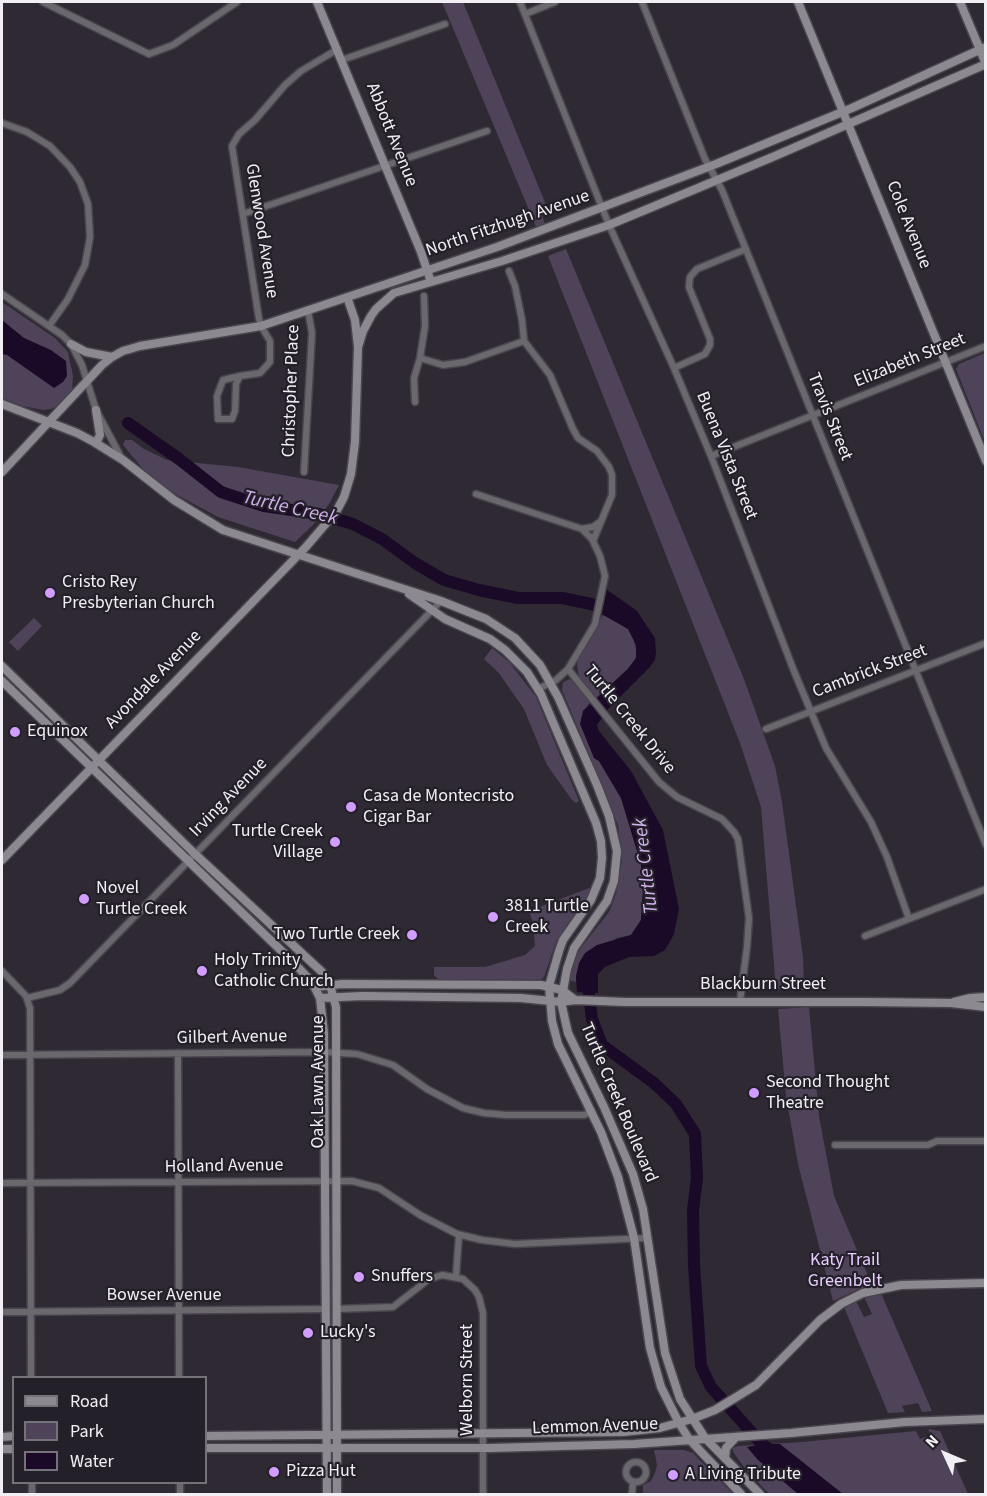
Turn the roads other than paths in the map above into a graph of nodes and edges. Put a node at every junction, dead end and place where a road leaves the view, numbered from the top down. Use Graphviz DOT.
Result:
graph roads {
  1 [pos="48,2"];
  2 [pos="237,2"];
  3 [pos="317,2"];
  4 [pos="520,2"];
  5 [pos="555,2"];
  6 [pos="642,2"];
  7 [pos="798,2"];
  8 [pos="960,2"];
  9 [pos="525,14"];
  10 [pos="445,24"];
  11 [pos="338,49"];
  12 [pos="982,49"];
  13 [pos="342,60"];
  14 [pos="986,64"];
  15 [pos="843,112"];
  16 [pos="2,123"];
  17 [pos="849,124"];
  18 [pos="487,131"];
  19 [pos="385,165"];
  20 [pos="709,167"];
  21 [pos="717,181"];
  22 [pos="602,208"];
  23 [pos="243,214"];
  24 [pos="609,225"];
  25 [pos="497,247"];
  26 [pos="746,249"];
  27 [pos="502,261"];
  28 [pos="428,269"];
  29 [pos="509,271"];
  30 [pos="432,282"];
  31 [pos="394,293"];
  32 [pos="2,294"];
  33 [pos="424,296"];
  34 [pos="346,297"];
  35 [pos="308,310"];
  36 [pos="49,326"];
  37 [pos="261,326"];
  38 [pos="524,341"];
  39 [pos="71,344"];
  40 [pos="986,346"];
  41 [pos="358,347"];
  42 [pos="112,357"];
  43 [pos="420,358"];
  44 [pos="946,363"];
  45 [pos="674,368"];
  46 [pos="240,376"];
  47 [pos="87,380"];
  48 [pos="415,402"];
  49 [pos="2,404"];
  50 [pos="96,410"];
  51 [pos="813,416"];
  52 [pos="49,421"];
  53 [pos="96,443"];
  54 [pos="711,456"];
  55 [pos="986,461"];
  56 [pos="126,463"];
  57 [pos="2,472"];
  58 [pos="304,472"];
  59 [pos="476,494"];
  60 [pos="602,520"];
  61 [pos="584,531"];
  62 [pos="593,541"];
  63 [pos="302,551"];
  64 [pos="404,590"];
  65 [pos="441,601"];
  66 [pos="431,611"];
  67 [pos="498,626"];
  68 [pos="489,639"];
  69 [pos="986,643"];
  70 [pos="2,666"];
  71 [pos="568,669"];
  72 [pos="915,671"];
  73 [pos="10,674"];
  74 [pos="2,681"];
  75 [pos="551,682"];
  76 [pos="538,689"];
  77 [pos="810,712"];
  78 [pos="766,729"];
  79 [pos="98,760"];
  80 [pos="91,768"];
  81 [pos="603,801"];
  82 [pos="590,806"];
  83 [pos="986,845"];
  84 [pos="195,855"];
  85 [pos="2,860"];
  86 [pos="188,862"];
  87 [pos="986,889"];
  88 [pos="263,918"];
  89 [pos="909,919"];
  90 [pos="255,926"];
  91 [pos="865,936"];
  92 [pos="2,971"];
  93 [pos="330,985"];
  94 [pos="425,985"];
  95 [pos="549,986"];
  96 [pos="316,987"];
  97 [pos="562,990"];
  98 [pos="333,996"];
  99 [pos="425,997"];
  100 [pos="986,997"];
  101 [pos="27,998"];
  102 [pos="320,998"];
  103 [pos="575,1000"];
  104 [pos="549,1001"];
  105 [pos="740,1001"];
  106 [pos="561,1002"];
  107 [pos="951,1003"];
  108 [pos="986,1007"];
  109 [pos="324,1052"];
  110 [pos="336,1052"];
  111 [pos="178,1053"];
  112 [pos="30,1054"];
  113 [pos="2,1055"];
  114 [pos="604,1107"];
  115 [pos="591,1112"];
  116 [pos="986,1141"];
  117 [pos="835,1145"];
  118 [pos="336,1180"];
  119 [pos="325,1181"];
  120 [pos="178,1182"];
  121 [pos="2,1183"];
  122 [pos="30,1183"];
  123 [pos="459,1235"];
  124 [pos="634,1238"];
  125 [pos="647,1238"];
  126 [pos="456,1276"];
  127 [pos="986,1283"];
  128 [pos="326,1309"];
  129 [pos="337,1310"];
  130 [pos="179,1311"];
  131 [pos="2,1312"];
  132 [pos="31,1312"];
  133 [pos="659,1320"];
  134 [pos="646,1323"];
  135 [pos="31,1376"];
  136 [pos="179,1376"];
  137 [pos="692,1419"];
  138 [pos="986,1419"];
  139 [pos="679,1423"];
  140 [pos="483,1434"];
  141 [pos="326,1435"];
  142 [pos="337,1435"];
  143 [pos="207,1436"];
  144 [pos="705,1438"];
  145 [pos="731,1438"];
  146 [pos="689,1439"];
  147 [pos="326,1447"];
  148 [pos="483,1447"];
  149 [pos="207,1448"];
  150 [pos="337,1448"];
  151 [pos="725,1458"];
  152 [pos="633,1482"];
  153 [pos="327,1494"];
  154 [pos="337,1494"];
  155 [pos="483,1494"];
  156 [pos="632,1494"];
  157 [pos="741,1494"];
  158 [pos="760,1494"];
  1 -- 2 [label="street"];
  3 -- 11 [label="main road, Abbott Avenue"];
  4 -- 9 [label="street, Buena Vista Street"];
  5 -- 9 [label="street"];
  6 -- 20 [label="street, Travis Street"];
  7 -- 15 [label="main road, Cole Avenue"];
  8 -- 12 [label="main road"];
  9 -- 22 [label="street, Buena Vista Street"];
  10 -- 13 [label="street"];
  11 -- 13 [label="main road, Abbott Avenue"];
  11 -- 23 [label="street, Glenwood Avenue"];
  12 -- 14 [label="main road"];
  12 -- 15 [label="main road, North Fitzhugh Avenue"];
  13 -- 19 [label="main road, Abbott Avenue"];
  14 -- 17 [label="main road, North Fitzhugh Avenue"];
  15 -- 17 [label="main road, Cole Avenue"];
  15 -- 20 [label="main road, North Fitzhugh Avenue"];
  16 -- 36 [label="street"];
  17 -- 21 [label="main road, North Fitzhugh Avenue"];
  17 -- 44 [label="main road, Cole Avenue"];
  18 -- 19 [label="street"];
  19 -- 23 [label="street"];
  19 -- 28 [label="main road, Abbott Avenue"];
  20 -- 21 [label="street, Travis Street"];
  20 -- 22 [label="main road, North Fitzhugh Avenue"];
  21 -- 24 [label="main road, North Fitzhugh Avenue"];
  21 -- 26 [label="street, Travis Street"];
  22 -- 24 [label="street, Buena Vista Street"];
  22 -- 25 [label="main road, North Fitzhugh Avenue"];
  23 -- 37 [label="street, Glenwood Avenue"];
  24 -- 27 [label="main road, North Fitzhugh Avenue"];
  24 -- 45 [label="street, Buena Vista Street"];
  25 -- 27 [label="main road"];
  25 -- 28 [label="main road, North Fitzhugh Avenue"];
  26 -- 45 [label="street"];
  26 -- 51 [label="street, Travis Street"];
  27 -- 30 [label="main road, North Fitzhugh Avenue"];
  28 -- 30 [label="main road, Abbott Avenue"];
  28 -- 34 [label="main road, North Fitzhugh Avenue"];
  29 -- 38 [label="street"];
  30 -- 31 [label="main road, North Fitzhugh Avenue"];
  31 -- 41 [label="main road, Avondale Avenue"];
  32 -- 36 [label="street"];
  33 -- 43 [label="street"];
  34 -- 35 [label="main road, North Fitzhugh Avenue"];
  34 -- 41 [label="main road, Avondale Avenue"];
  35 -- 37 [label="main road, North Fitzhugh Avenue"];
  35 -- 58 [label="street, Christopher Place"];
  36 -- 39 [label="street"];
  37 -- 42 [label="main road, North Fitzhugh Avenue"];
  37 -- 46 [label="street, Glenwood Avenue"];
  38 -- 43 [label="street"];
  38 -- 60 [label="street"];
  39 -- 42 [label="main road"];
  39 -- 47 [label="street, Turtle Creek Boulevard"];
  40 -- 44 [label="street, Elizabeth Street"];
  41 -- 63 [label="main road, Avondale Avenue"];
  42 -- 47 [label="main road, North Fitzhugh Avenue"];
  43 -- 48 [label="street"];
  44 -- 51 [label="street, Elizabeth Street"];
  44 -- 55 [label="main road, Cole Avenue"];
  45 -- 54 [label="street, Buena Vista Street"];
  46 -- 46 [label="street, Glenwood Avenue"];
  47 -- 50 [label="street, Turtle Creek Boulevard"];
  47 -- 52 [label="main road, North Fitzhugh Avenue"];
  49 -- 52 [label="main road"];
  50 -- 53 [label="main road"];
  50 -- 56 [label="street, Turtle Creek Boulevard"];
  51 -- 54 [label="street, Elizabeth Street"];
  51 -- 72 [label="street, Travis Street"];
  52 -- 53 [label="main road"];
  52 -- 57 [label="main road, North Fitzhugh Avenue"];
  53 -- 56 [label="main road"];
  54 -- 77 [label="street, Buena Vista Street"];
  56 -- 63 [label="main road, Turtle Creek Boulevard"];
  59 -- 61 [label="street"];
  60 -- 61 [label="street"];
  60 -- 62 [label="street"];
  61 -- 62 [label="street"];
  62 -- 71 [label="street"];
  63 -- 64 [label="main road, Turtle Creek Boulevard"];
  63 -- 79 [label="main road, Avondale Avenue"];
  64 -- 65 [label="main road, Turtle Creek Boulevard"];
  64 -- 66 [label="main road, Turtle Creek Boulevard"];
  65 -- 66 [label="street, Irving Avenue"];
  65 -- 67 [label="main road, Turtle Creek Boulevard"];
  66 -- 68 [label="main road, Turtle Creek Boulevard"];
  66 -- 84 [label="street, Irving Avenue"];
  67 -- 68 [label="main road"];
  67 -- 75 [label="main road, Turtle Creek Boulevard"];
  68 -- 76 [label="main road, Turtle Creek Boulevard"];
  69 -- 72 [label="street, Cambrick Street"];
  70 -- 73 [label="main road, Oak Lawn Avenue"];
  71 -- 75 [label="street"];
  71 -- 105 [label="street, Turtle Creek Drive"];
  72 -- 77 [label="street, Cambrick Street"];
  72 -- 83 [label="street, Travis Street"];
  73 -- 74 [label="main road"];
  73 -- 79 [label="main road, Oak Lawn Avenue"];
  74 -- 80 [label="main road, Oak Lawn Avenue"];
  75 -- 76 [label="street"];
  75 -- 81 [label="main road, Turtle Creek Boulevard"];
  76 -- 82 [label="main road, Turtle Creek Boulevard"];
  77 -- 78 [label="street, Cambrick Street"];
  77 -- 89 [label="street, Buena Vista Street"];
  79 -- 80 [label="main road, Avondale Avenue"];
  79 -- 84 [label="main road, Oak Lawn Avenue"];
  80 -- 85 [label="main road, Avondale Avenue"];
  80 -- 86 [label="main road, Oak Lawn Avenue"];
  81 -- 82 [label="main road"];
  81 -- 97 [label="main road, Turtle Creek Boulevard"];
  82 -- 95 [label="main road, Turtle Creek Boulevard"];
  84 -- 86 [label="street, Irving Avenue"];
  84 -- 88 [label="main road, Oak Lawn Avenue"];
  86 -- 90 [label="main road, Oak Lawn Avenue"];
  86 -- 101 [label="street, Irving Avenue"];
  87 -- 89 [label="street"];
  88 -- 90 [label="main road"];
  88 -- 93 [label="main road, Oak Lawn Avenue"];
  89 -- 91 [label="street"];
  90 -- 96 [label="main road, Oak Lawn Avenue"];
  92 -- 101 [label="street"];
  93 -- 94 [label="main road"];
  93 -- 96 [label="main road"];
  93 -- 98 [label="main road, Oak Lawn Avenue"];
  94 -- 95 [label="main road"];
  94 -- 99 [label="main road"];
  95 -- 97 [label="main road"];
  95 -- 104 [label="main road, Turtle Creek Boulevard"];
  96 -- 102 [label="main road, Oak Lawn Avenue"];
  97 -- 103 [label="main road"];
  97 -- 106 [label="main road, Turtle Creek Boulevard"];
  98 -- 99 [label="main road, Blackburn Street"];
  98 -- 102 [label="main road, Blackburn Street"];
  98 -- 110 [label="main road, Oak Lawn Avenue"];
  99 -- 104 [label="main road, Blackburn Street"];
  100 -- 107 [label="main road, Blackburn Street"];
  101 -- 112 [label="street"];
  102 -- 109 [label="main road, Oak Lawn Avenue"];
  103 -- 105 [label="main road, Blackburn Street"];
  103 -- 106 [label="main road, Blackburn Street"];
  104 -- 106 [label="main road, Blackburn Street"];
  104 -- 115 [label="main road, Turtle Creek Boulevard"];
  105 -- 107 [label="main road, Blackburn Street"];
  106 -- 114 [label="main road, Turtle Creek Boulevard"];
  107 -- 108 [label="main road, Blackburn Street"];
  109 -- 110 [label="street, Gilbert Avenue"];
  109 -- 111 [label="street, Gilbert Avenue"];
  109 -- 119 [label="main road, Oak Lawn Avenue"];
  110 -- 115 [label="street, Gilbert Avenue"];
  110 -- 118 [label="main road, Oak Lawn Avenue"];
  111 -- 112 [label="street, Gilbert Avenue"];
  111 -- 120 [label="street"];
  112 -- 113 [label="street, Gilbert Avenue"];
  112 -- 122 [label="street"];
  114 -- 115 [label="main road"];
  114 -- 125 [label="main road, Turtle Creek Boulevard"];
  115 -- 124 [label="main road, Turtle Creek Boulevard"];
  116 -- 117 [label="street"];
  118 -- 119 [label="street, Holland Avenue"];
  118 -- 123 [label="street, Holland Avenue"];
  118 -- 129 [label="main road, Oak Lawn Avenue"];
  119 -- 120 [label="street, Holland Avenue"];
  119 -- 128 [label="main road, Oak Lawn Avenue"];
  120 -- 122 [label="street, Holland Avenue"];
  120 -- 130 [label="street"];
  121 -- 122 [label="street, Holland Avenue"];
  122 -- 132 [label="street"];
  123 -- 124 [label="street, Holland Avenue"];
  123 -- 126 [label="street"];
  124 -- 125 [label="street, Holland Avenue"];
  124 -- 134 [label="main road, Turtle Creek Boulevard"];
  125 -- 133 [label="main road, Turtle Creek Boulevard"];
  126 -- 129 [label="street"];
  126 -- 140 [label="street, Welborn Street"];
  127 -- 137 [label="main road, Lemmon Avenue"];
  128 -- 129 [label="main road"];
  128 -- 130 [label="street, Bowser Avenue"];
  128 -- 141 [label="main road, Oak Lawn Avenue"];
  129 -- 142 [label="main road, Oak Lawn Avenue"];
  130 -- 132 [label="street, Bowser Avenue"];
  130 -- 136 [label="street"];
  131 -- 132 [label="street, Bowser Avenue"];
  132 -- 135 [label="street"];
  133 -- 134 [label="main road"];
  133 -- 137 [label="main road, Turtle Creek Boulevard"];
  134 -- 139 [label="main road, Turtle Creek Boulevard"];
  137 -- 139 [label="main road, Lemmon Avenue"];
  137 -- 144 [label="main road, Turtle Creek Boulevard"];
  138 -- 145 [label="main road, Lemmon Avenue"];
  139 -- 140 [label="main road, Lemmon Avenue"];
  139 -- 146 [label="main road, Turtle Creek Boulevard"];
  140 -- 142 [label="main road, Lemmon Avenue"];
  140 -- 148 [label="street, Welborn Street"];
  141 -- 142 [label="main road, Lemmon Avenue"];
  141 -- 143 [label="main road, Lemmon Avenue"];
  141 -- 147 [label="main road, Oak Lawn Avenue"];
  142 -- 150 [label="main road, Oak Lawn Avenue"];
  144 -- 145 [label="main road, Lemmon Avenue"];
  144 -- 146 [label="main road, Lemmon Avenue"];
  144 -- 151 [label="main road, Turtle Creek Boulevard"];
  145 -- 151 [label="main road"];
  146 -- 148 [label="main road, Lemmon Avenue"];
  146 -- 157 [label="main road, Turtle Creek Boulevard"];
  147 -- 149 [label="main road, Lemmon Avenue"];
  147 -- 150 [label="main road, Lemmon Avenue"];
  147 -- 153 [label="main road, Oak Lawn Avenue"];
  148 -- 150 [label="main road, Lemmon Avenue"];
  148 -- 155 [label="street, Welborn Street"];
  150 -- 154 [label="main road, Oak Lawn Avenue"];
  151 -- 158 [label="main road, Turtle Creek Boulevard"];
  152 -- 156 [label="street"];
}
